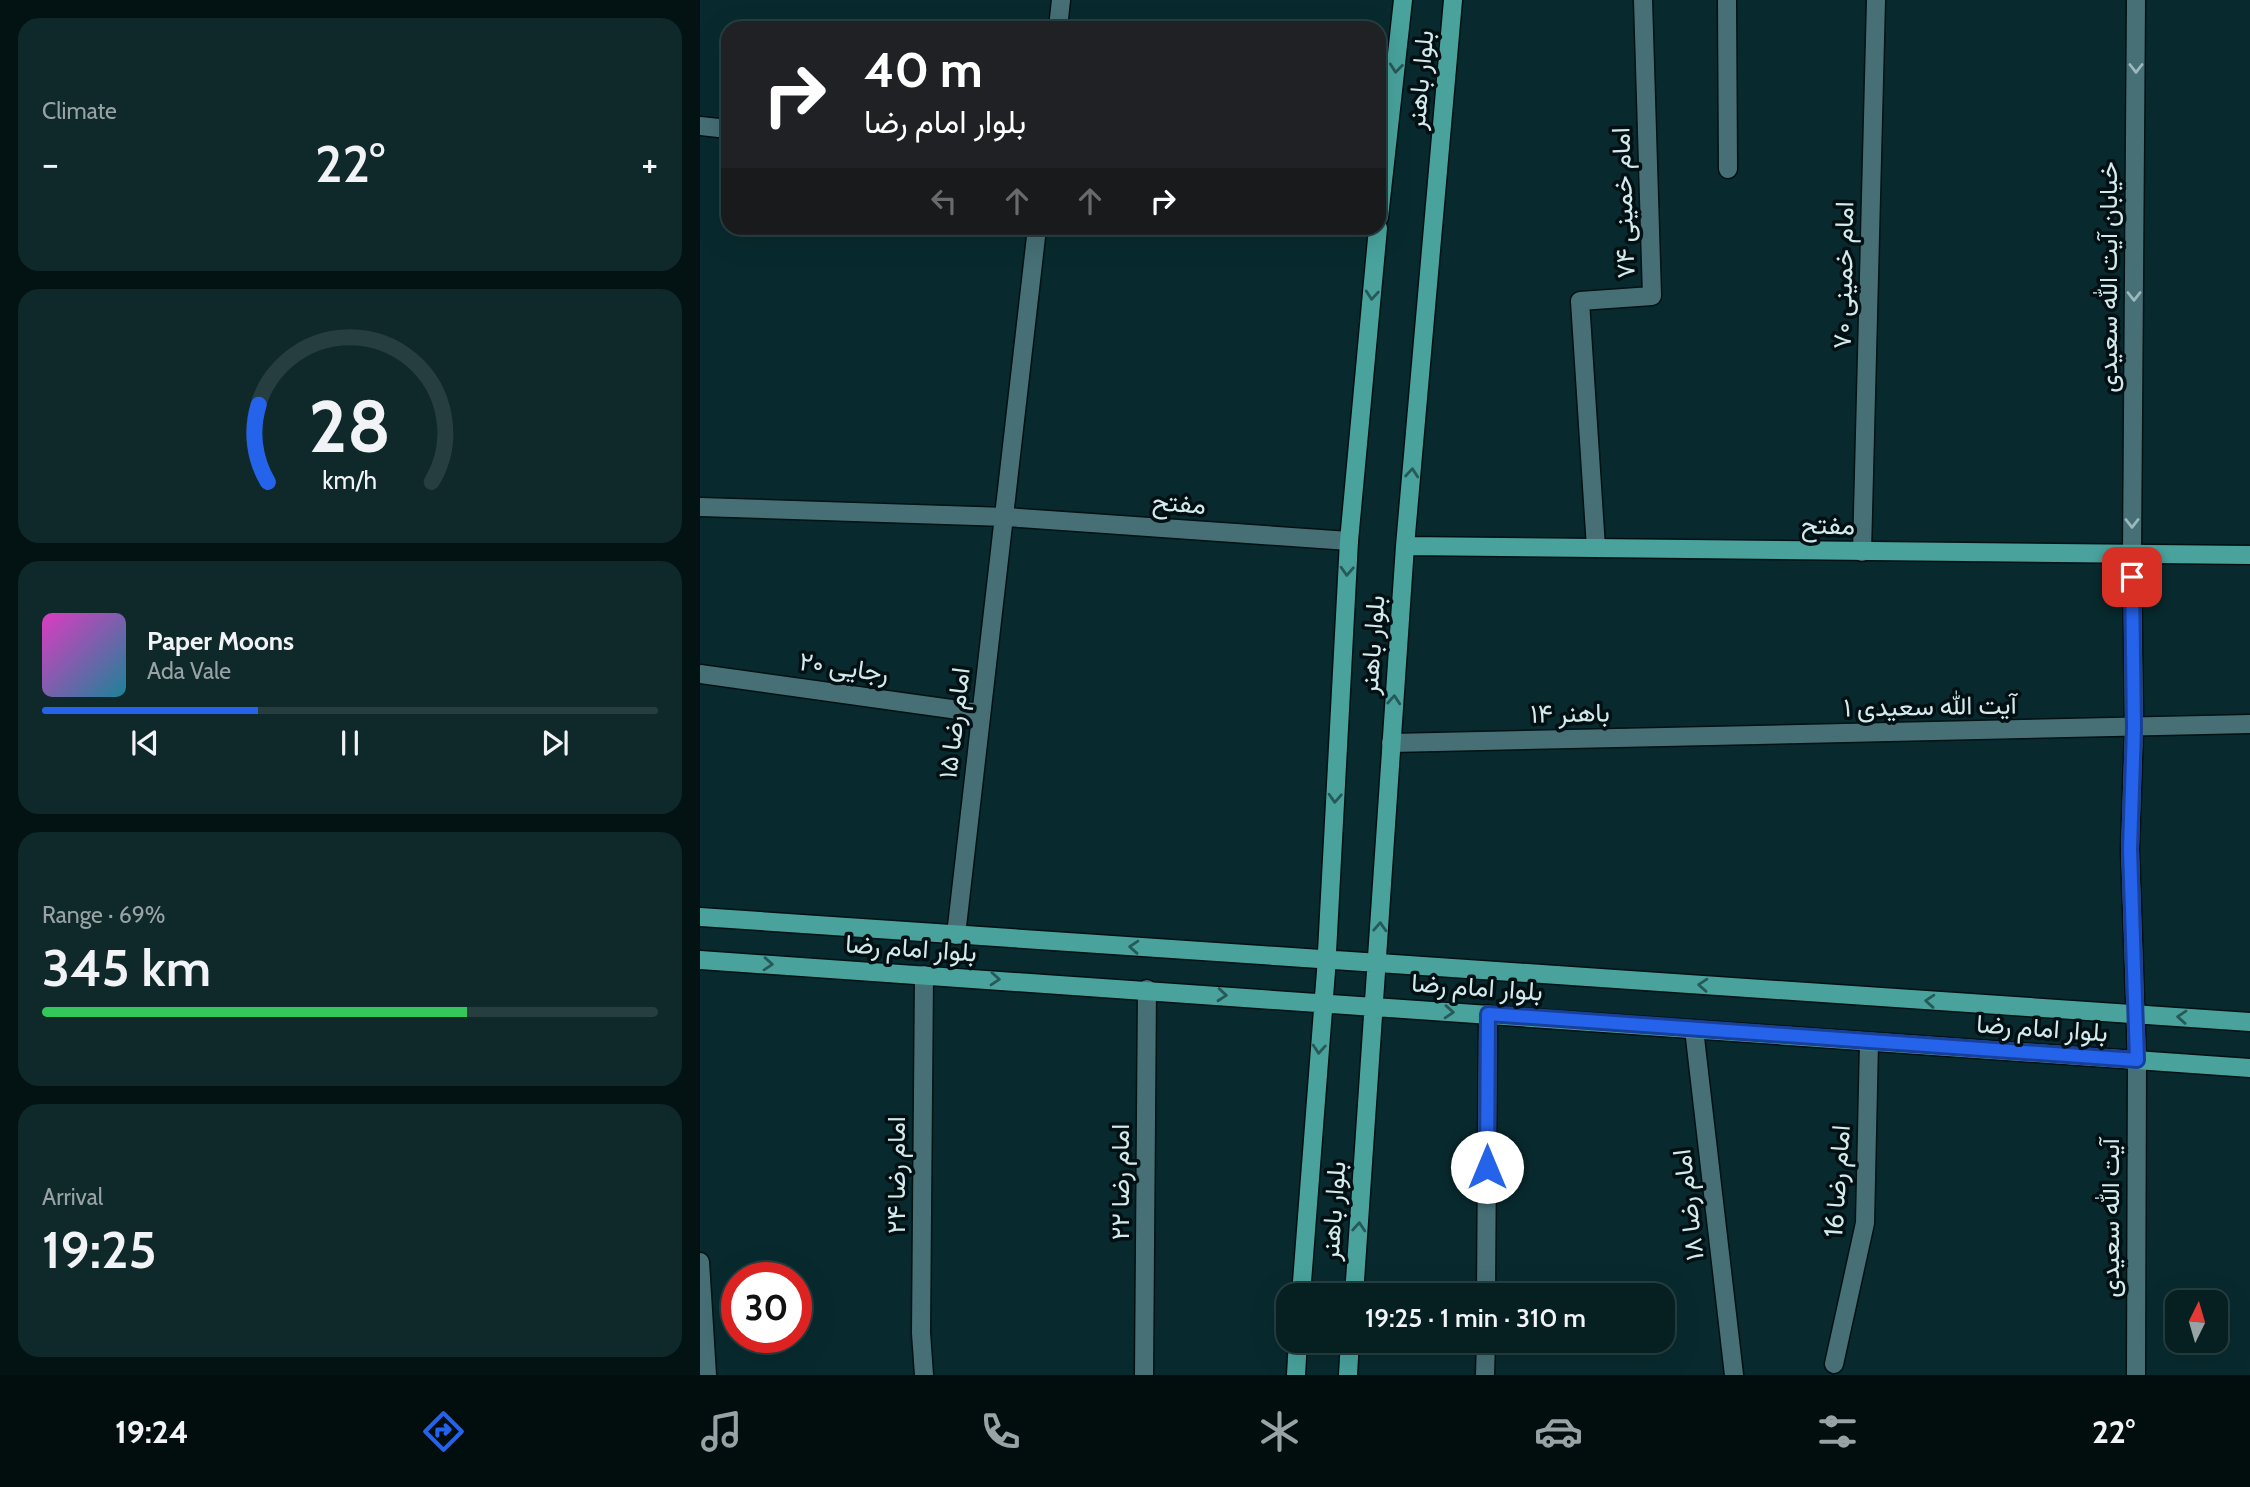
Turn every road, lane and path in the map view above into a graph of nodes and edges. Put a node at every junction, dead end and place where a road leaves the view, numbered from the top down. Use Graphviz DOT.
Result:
graph roads {
  1 [pos="1061,0"];
  2 [pos="1403,0"];
  3 [pos="1453,0"];
  4 [pos="1643,0"];
  5 [pos="1727,0"];
  6 [pos="1876,0"];
  7 [pos="2136,0"];
  8 [pos="1059,21"];
  9 [pos="700,126"];
  10 [pos="721,128"];
  11 [pos="1386,152"];
  12 [pos="1728,169"];
  13 [pos="1036,235"];
  14 [pos="1377,235"];
  15 [pos="700,507"];
  16 [pos="1006,517"];
  17 [pos="1349,541"];
  18 [pos="1405,546"];
  19 [pos="1596,548"];
  20 [pos="1862,552"];
  21 [pos="2132,555"];
  22 [pos="2250,555"];
  23 [pos="700,674"];
  24 [pos="980,713"];
  25 [pos="2250,724"];
  26 [pos="2134,728"];
  27 [pos="1750,736"];
  28 [pos="1391,743"];
  29 [pos="700,917"];
  30 [pos="956,935"];
  31 [pos="700,960"];
  32 [pos="1326,960"];
  33 [pos="1378,964"];
  34 [pos="924,975"];
  35 [pos="1147,989"];
  36 [pos="1323,1003"];
  37 [pos="1375,1006"];
  38 [pos="1488,1014"];
  39 [pos="2136,1014"];
  40 [pos="2250,1022"];
  41 [pos="1694,1029"];
  42 [pos="1869,1042"];
  43 [pos="2137,1060"];
  44 [pos="2250,1068"];
  45 [pos="700,1262"];
  46 [pos="1302,1283"];
  47 [pos="1355,1283"];
  48 [pos="1486,1283"];
  49 [pos="1297,1353"];
  50 [pos="1349,1353"];
  51 [pos="1486,1353"];
  52 [pos="1834,1364"];
  53 [pos="708,1375"];
  54 [pos="924,1375"];
  55 [pos="1143,1375"];
  56 [pos="1296,1375"];
  57 [pos="1348,1375"];
  58 [pos="1485,1375"];
  59 [pos="1734,1375"];
  60 [pos="2136,1375"];
  1 -- 8 [label="street"];
  2 -- 11 [label="main road, بلوار باهنر, one-way"];
  18 -- 3 [label="main road, بلوار باهنر, one-way"];
  4 -- 19 [label="street, امام خمینی ۷۴"];
  5 -- 12 [label="street"];
  6 -- 20 [label="street, امام خمینی ۷۰"];
  7 -- 21 [label="street, خیابان آیت الله سعیدی, one-way"];
  9 -- 10 [label="street"];
  13 -- 16 [label="street"];
  14 -- 17 [label="main road, بلوار باهنر, one-way"];
  15 -- 16 [label="street, مفتح"];
  16 -- 17 [label="street, مفتح"];
  16 -- 24 [label="street, امام رضا ۱۵"];
  17 -- 32 [label="main road, بلوار باهنر, one-way"];
  18 -- 19 [label="main road, مفتح"];
  28 -- 18 [label="main road, بلوار باهنر, one-way"];
  19 -- 20 [label="main road, مفتح"];
  20 -- 21 [label="main road, مفتح"];
  21 -- 22 [label="main road, مفتح"];
  21 -- 26 [label="street, خیابان آیت الله سعیدی"];
  23 -- 24 [label="street, رجایی ۲۰"];
  24 -- 30 [label="street, امام رضا ۱۵"];
  25 -- 26 [label="street, آیت الله سعیدی ۱"];
  26 -- 27 [label="street, آیت الله سعیدی ۱"];
  26 -- 39 [label="street"];
  27 -- 28 [label="street, باهنر ۱۴"];
  33 -- 28 [label="main road, بلوار باهنر, one-way"];
  29 -- 30 [label="main road, بلوار امام رضا"];
  32 -- 30 [label="main road, بلوار امام رضا, one-way"];
  31 -- 34 [label="main road, بلوار امام رضا, one-way"];
  32 -- 33 [label="main road, بلوار امام رضا"];
  32 -- 36 [label="main road, بلوار باهنر"];
  33 -- 37 [label="main road, بلوار باهنر"];
  39 -- 33 [label="main road, بلوار امام رضا, one-way"];
  34 -- 35 [label="main road, بلوار امام رضا, one-way"];
  34 -- 54 [label="street, امام رضا ۲۴"];
  35 -- 36 [label="main road, بلوار امام رضا, one-way"];
  35 -- 55 [label="street, امام رضا ۲۲"];
  36 -- 37 [label="main road, بلوار امام رضا"];
  36 -- 46 [label="main road, بلوار باهنر, one-way"];
  37 -- 38 [label="main road, بلوار امام رضا, one-way"];
  47 -- 37 [label="main road, بلوار باهنر, one-way"];
  38 -- 41 [label="main road, بلوار امام رضا"];
  38 -- 48 [label="street"];
  40 -- 39 [label="main road, بلوار امام رضا, one-way"];
  39 -- 43 [label="street, آیت الله سعیدی"];
  41 -- 42 [label="main road, بلوار امام رضا"];
  41 -- 59 [label="street, امام رضا ۱۸"];
  42 -- 43 [label="main road, بلوار امام رضا"];
  42 -- 52 [label="street, امام رضا 16"];
  43 -- 44 [label="main road, بلوار امام رضا"];
  43 -- 60 [label="street, آیت الله سعیدی"];
  45 -- 53 [label="street"];
  49 -- 56 [label="main road"];
  50 -- 57 [label="main road"];
  51 -- 58 [label="street"];
}
